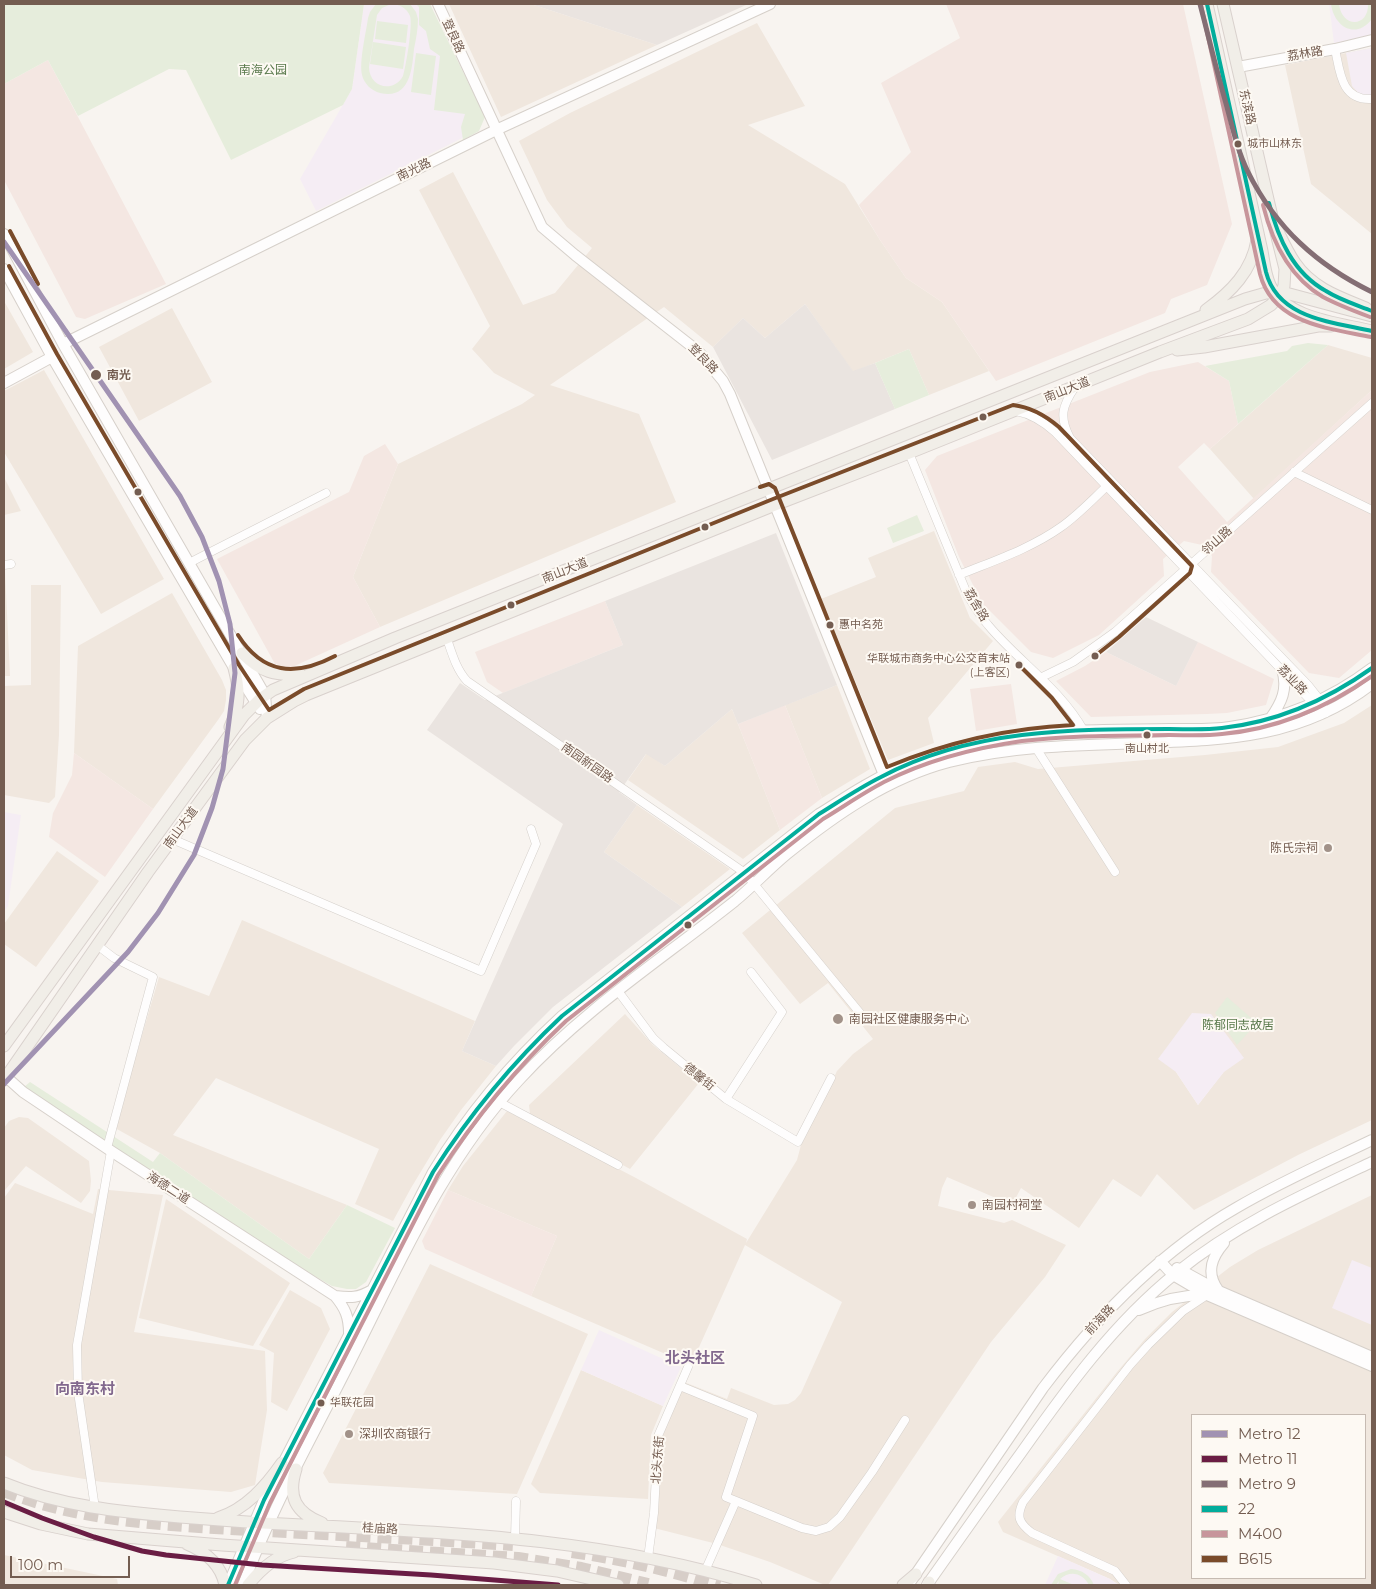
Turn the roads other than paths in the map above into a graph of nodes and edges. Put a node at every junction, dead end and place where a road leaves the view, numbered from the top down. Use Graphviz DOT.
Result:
graph roads {
  1 [pos="438,4"];
  2 [pos="770,4"];
  3 [pos="1207,4"];
  4 [pos="1223,4"];
  5 [pos="759,6"];
  6 [pos="1372,40"];
  7 [pos="1335,49"];
  8 [pos="1238,67"];
  9 [pos="1372,100"];
  10 [pos="496,130"];
  11 [pos="1274,221"];
  12 [pos="1257,228"];
  13 [pos="4,234"];
  14 [pos="4,269"];
  15 [pos="1278,294"];
  16 [pos="1372,311"];
  17 [pos="1372,316"];
  18 [pos="1181,325"];
  19 [pos="1358,327"];
  20 [pos="1372,331"];
  21 [pos="63,344"];
  22 [pos="1160,352"];
  23 [pos="52,356"];
  24 [pos="4,383"];
  25 [pos="1075,387"];
  26 [pos="1372,403"];
  27 [pos="1014,411"];
  28 [pos="909,453"];
  29 [pos="1294,472"];
  30 [pos="1107,486"];
  31 [pos="769,490"];
  32 [pos="326,493"];
  33 [pos="775,505"];
  34 [pos="1372,510"];
  35 [pos="189,563"];
  36 [pos="1188,566"];
  37 [pos="959,575"];
  38 [pos="447,638"];
  39 [pos="242,653"];
  40 [pos="234,668"];
  41 [pos="1372,668"];
  42 [pos="1282,669"];
  43 [pos="312,673"];
  44 [pos="1042,678"];
  45 [pos="1372,684"];
  46 [pos="266,695"];
  47 [pos="256,702"];
  48 [pos="1318,702"];
  49 [pos="1326,713"];
  50 [pos="267,718"];
  51 [pos="1270,719"];
  52 [pos="1208,729"];
  53 [pos="1084,731"];
  54 [pos="1210,741"];
  55 [pos="1036,748"];
  56 [pos="218,750"];
  57 [pos="884,775"];
  58 [pos="531,829"];
  59 [pos="172,839"];
  60 [pos="1115,872"];
  61 [pos="745,873"];
  62 [pos="754,883"];
  63 [pos="97,945"];
  64 [pos="751,972"];
  65 [pos="618,991"];
  66 [pos="860,1013"];
  67 [pos="4,1046"];
  68 [pos="4,1077"];
  69 [pos="831,1078"];
  70 [pos="726,1099"];
  71 [pos="499,1102"];
  72 [pos="1372,1140"];
  73 [pos="109,1150"];
  74 [pos="1372,1162"];
  75 [pos="618,1164"];
  76 [pos="1234,1232"];
  77 [pos="1160,1261"];
  78 [pos="1177,1272"];
  79 [pos="372,1290"];
  80 [pos="1219,1291"];
  81 [pos="1207,1295"];
  82 [pos="335,1296"];
  83 [pos="1132,1313"];
  84 [pos="349,1335"];
  85 [pos="1372,1357"];
  86 [pos="1372,1366"];
  87 [pos="688,1367"];
  88 [pos="680,1386"];
  89 [pos="905,1420"];
  90 [pos="282,1463"];
  91 [pos="296,1470"];
  92 [pos="4,1483"];
  93 [pos="516,1501"];
  94 [pos="736,1501"];
  95 [pos="95,1508"];
  96 [pos="4,1512"];
  97 [pos="212,1519"];
  98 [pos="254,1522"];
  99 [pos="270,1524"];
  100 [pos="336,1527"];
  101 [pos="515,1538"];
  102 [pos="178,1542"];
  103 [pos="244,1546"];
  104 [pos="259,1547"];
  105 [pos="305,1550"];
  106 [pos="648,1558"];
  107 [pos="705,1571"];
  108 [pos="916,1574"];
  109 [pos="928,1584"];
  110 [pos="227,1585"];
  111 [pos="244,1585"];
  112 [pos="248,1585"];
  113 [pos="618,1585"];
  114 [pos="756,1585"];
  115 [pos="903,1585"];
  116 [pos="908,1585"];
  117 [pos="1126,1585"];
  1 -- 10 [label="main road, 登良路"];
  2 -- 5 [label="main road, 南光路"];
  3 -- 12 [label="main road, 东滨路"];
  4 -- 8 [label="main road, 东滨路"];
  5 -- 10 [label="main road, 南光路"];
  6 -- 7 [label="main road, 荔林路"];
  7 -- 8 [label="main road, 荔林路"];
  7 -- 9 [label="street"];
  8 -- 11 [label="main road, 东滨路"];
  10 -- 21 [label="main road, 南光路"];
  10 -- 31 [label="main road, 登良路"];
  11 -- 15 [label="main road"];
  11 -- 16 [label="main road, 东滨路"];
  12 -- 15 [label="main road, 东滨路"];
  12 -- 18 [label="main road"];
  13 -- 21 [label="main road"];
  14 -- 23 [label="main road"];
  15 -- 17 [label="main road"];
  15 -- 18 [label="main road, 南山大道"];
  15 -- 19 [label="main road"];
  15 -- 22 [label="main road, 南山大道"];
  18 -- 31 [label="main road, 南山大道"];
  19 -- 20 [label="main road"];
  19 -- 22 [label="main road"];
  21 -- 35 [label="main road"];
  22 -- 25 [label="main road, 南山大道"];
  23 -- 24 [label="main road"];
  23 -- 40 [label="main road"];
  25 -- 27 [label="main road, 南山大道"];
  25 -- 36 [label="street, 荔业路"];
  26 -- 29 [label="street, 邻山路"];
  27 -- 28 [label="main road, 南山大道"];
  27 -- 30 [label="street, 荔业路"];
  28 -- 33 [label="main road, 南山大道"];
  28 -- 37 [label="street, 荔舍路"];
  29 -- 34 [label="street"];
  29 -- 36 [label="street, 邻山路"];
  30 -- 36 [label="street, 荔业路"];
  30 -- 37 [label="street"];
  31 -- 33 [label="main road, 登良路"];
  31 -- 43 [label="main road, 南山大道"];
  32 -- 35 [label="street"];
  33 -- 38 [label="main road, 南山大道"];
  33 -- 57 [label="main road, 登良路"];
  35 -- 39 [label="main road"];
  36 -- 42 [label="street, 荔业路"];
  36 -- 44 [label="street, 邻山路"];
  36 -- 48 [label="street, 荔业路"];
  37 -- 44 [label="street, 荔舍路"];
  38 -- 50 [label="main road, 南山大道"];
  38 -- 61 [label="street, 南园新园路"];
  39 -- 43 [label="main road"];
  39 -- 46 [label="main road"];
  40 -- 47 [label="main road"];
  40 -- 56 [label="main road"];
  41 -- 48 [label="main road"];
  42 -- 48 [label="street, 荔业路"];
  42 -- 51 [label="main road"];
  43 -- 46 [label="main road, 南山大道"];
  44 -- 53 [label="street, 荔舍路"];
  45 -- 49 [label="main road"];
  46 -- 47 [label="main road, 南山大道"];
  46 -- 50 [label="main road"];
  47 -- 50 [label="main road"];
  47 -- 56 [label="main road, 南山大道"];
  48 -- 49 [label="street, 荔业路"];
  48 -- 51 [label="main road"];
  49 -- 54 [label="main road"];
  50 -- 59 [label="main road, 南山大道"];
  51 -- 52 [label="main road"];
  52 -- 53 [label="main road"];
  52 -- 54 [label="main road"];
  53 -- 57 [label="main road"];
  54 -- 55 [label="main road"];
  55 -- 60 [label="street"];
  55 -- 62 [label="main road"];
  56 -- 67 [label="main road, 南山大道"];
  57 -- 61 [label="main road"];
  58 -- 59 [label="street"];
  59 -- 63 [label="main road, 南山大道"];
  61 -- 62 [label="street, 南园新园路"];
  61 -- 79 [label="main road"];
  62 -- 65 [label="main road"];
  62 -- 66 [label="street, 南园新园路"];
  63 -- 68 [label="main road, 南山大道"];
  63 -- 73 [label="street"];
  64 -- 70 [label="street"];
  65 -- 70 [label="street, 德馨街"];
  65 -- 71 [label="main road"];
  68 -- 73 [label="main road, 海德二道"];
  69 -- 70 [label="street, 德馨街"];
  71 -- 75 [label="street"];
  71 -- 91 [label="main road"];
  72 -- 77 [label="main road, 前海路"];
  73 -- 82 [label="main road, 海德二道"];
  73 -- 95 [label="street"];
  74 -- 76 [label="main road, 前海路"];
  76 -- 78 [label="main road, 前海路"];
  76 -- 80 [label="main road"];
  77 -- 78 [label="main road"];
  77 -- 108 [label="main road, 前海路"];
  78 -- 80 [label="main road"];
  78 -- 81 [label="main road"];
  78 -- 83 [label="main road, 前海路"];
  79 -- 82 [label="main road"];
  79 -- 84 [label="main road"];
  80 -- 85 [label="main road"];
  81 -- 83 [label="main road"];
  81 -- 86 [label="main road"];
  81 -- 117 [label="street"];
  82 -- 84 [label="main road, 海德二道"];
  83 -- 109 [label="main road, 前海路"];
  84 -- 90 [label="main road"];
  87 -- 88 [label="street, 北头东街"];
  88 -- 94 [label="street"];
  88 -- 106 [label="street, 北头东街"];
  89 -- 94 [label="street"];
  90 -- 97 [label="main road"];
  90 -- 98 [label="main road"];
  91 -- 99 [label="main road"];
  91 -- 100 [label="main road"];
  92 -- 95 [label="main road, 桂庙路"];
  93 -- 101 [label="street"];
  94 -- 107 [label="street"];
  95 -- 97 [label="main road, 桂庙路"];
  96 -- 102 [label="main road, 桂庙路"];
  97 -- 98 [label="main road, 桂庙路"];
  98 -- 99 [label="main road, 桂庙路"];
  98 -- 103 [label="main road"];
  99 -- 100 [label="main road, 桂庙路"];
  99 -- 104 [label="main road"];
  100 -- 101 [label="main road, 桂庙路"];
  101 -- 106 [label="main road, 桂庙路"];
  102 -- 103 [label="main road, 桂庙路"];
  102 -- 110 [label="main road"];
  103 -- 104 [label="main road, 桂庙路"];
  103 -- 110 [label="main road"];
  104 -- 105 [label="main road, 桂庙路"];
  104 -- 111 [label="main road"];
  105 -- 112 [label="main road"];
  105 -- 113 [label="main road, 桂庙路"];
  106 -- 107 [label="main road, 桂庙路"];
  107 -- 114 [label="main road, 桂庙路"];
  108 -- 115 [label="main road"];
  108 -- 116 [label="main road, 前海路"];
}
